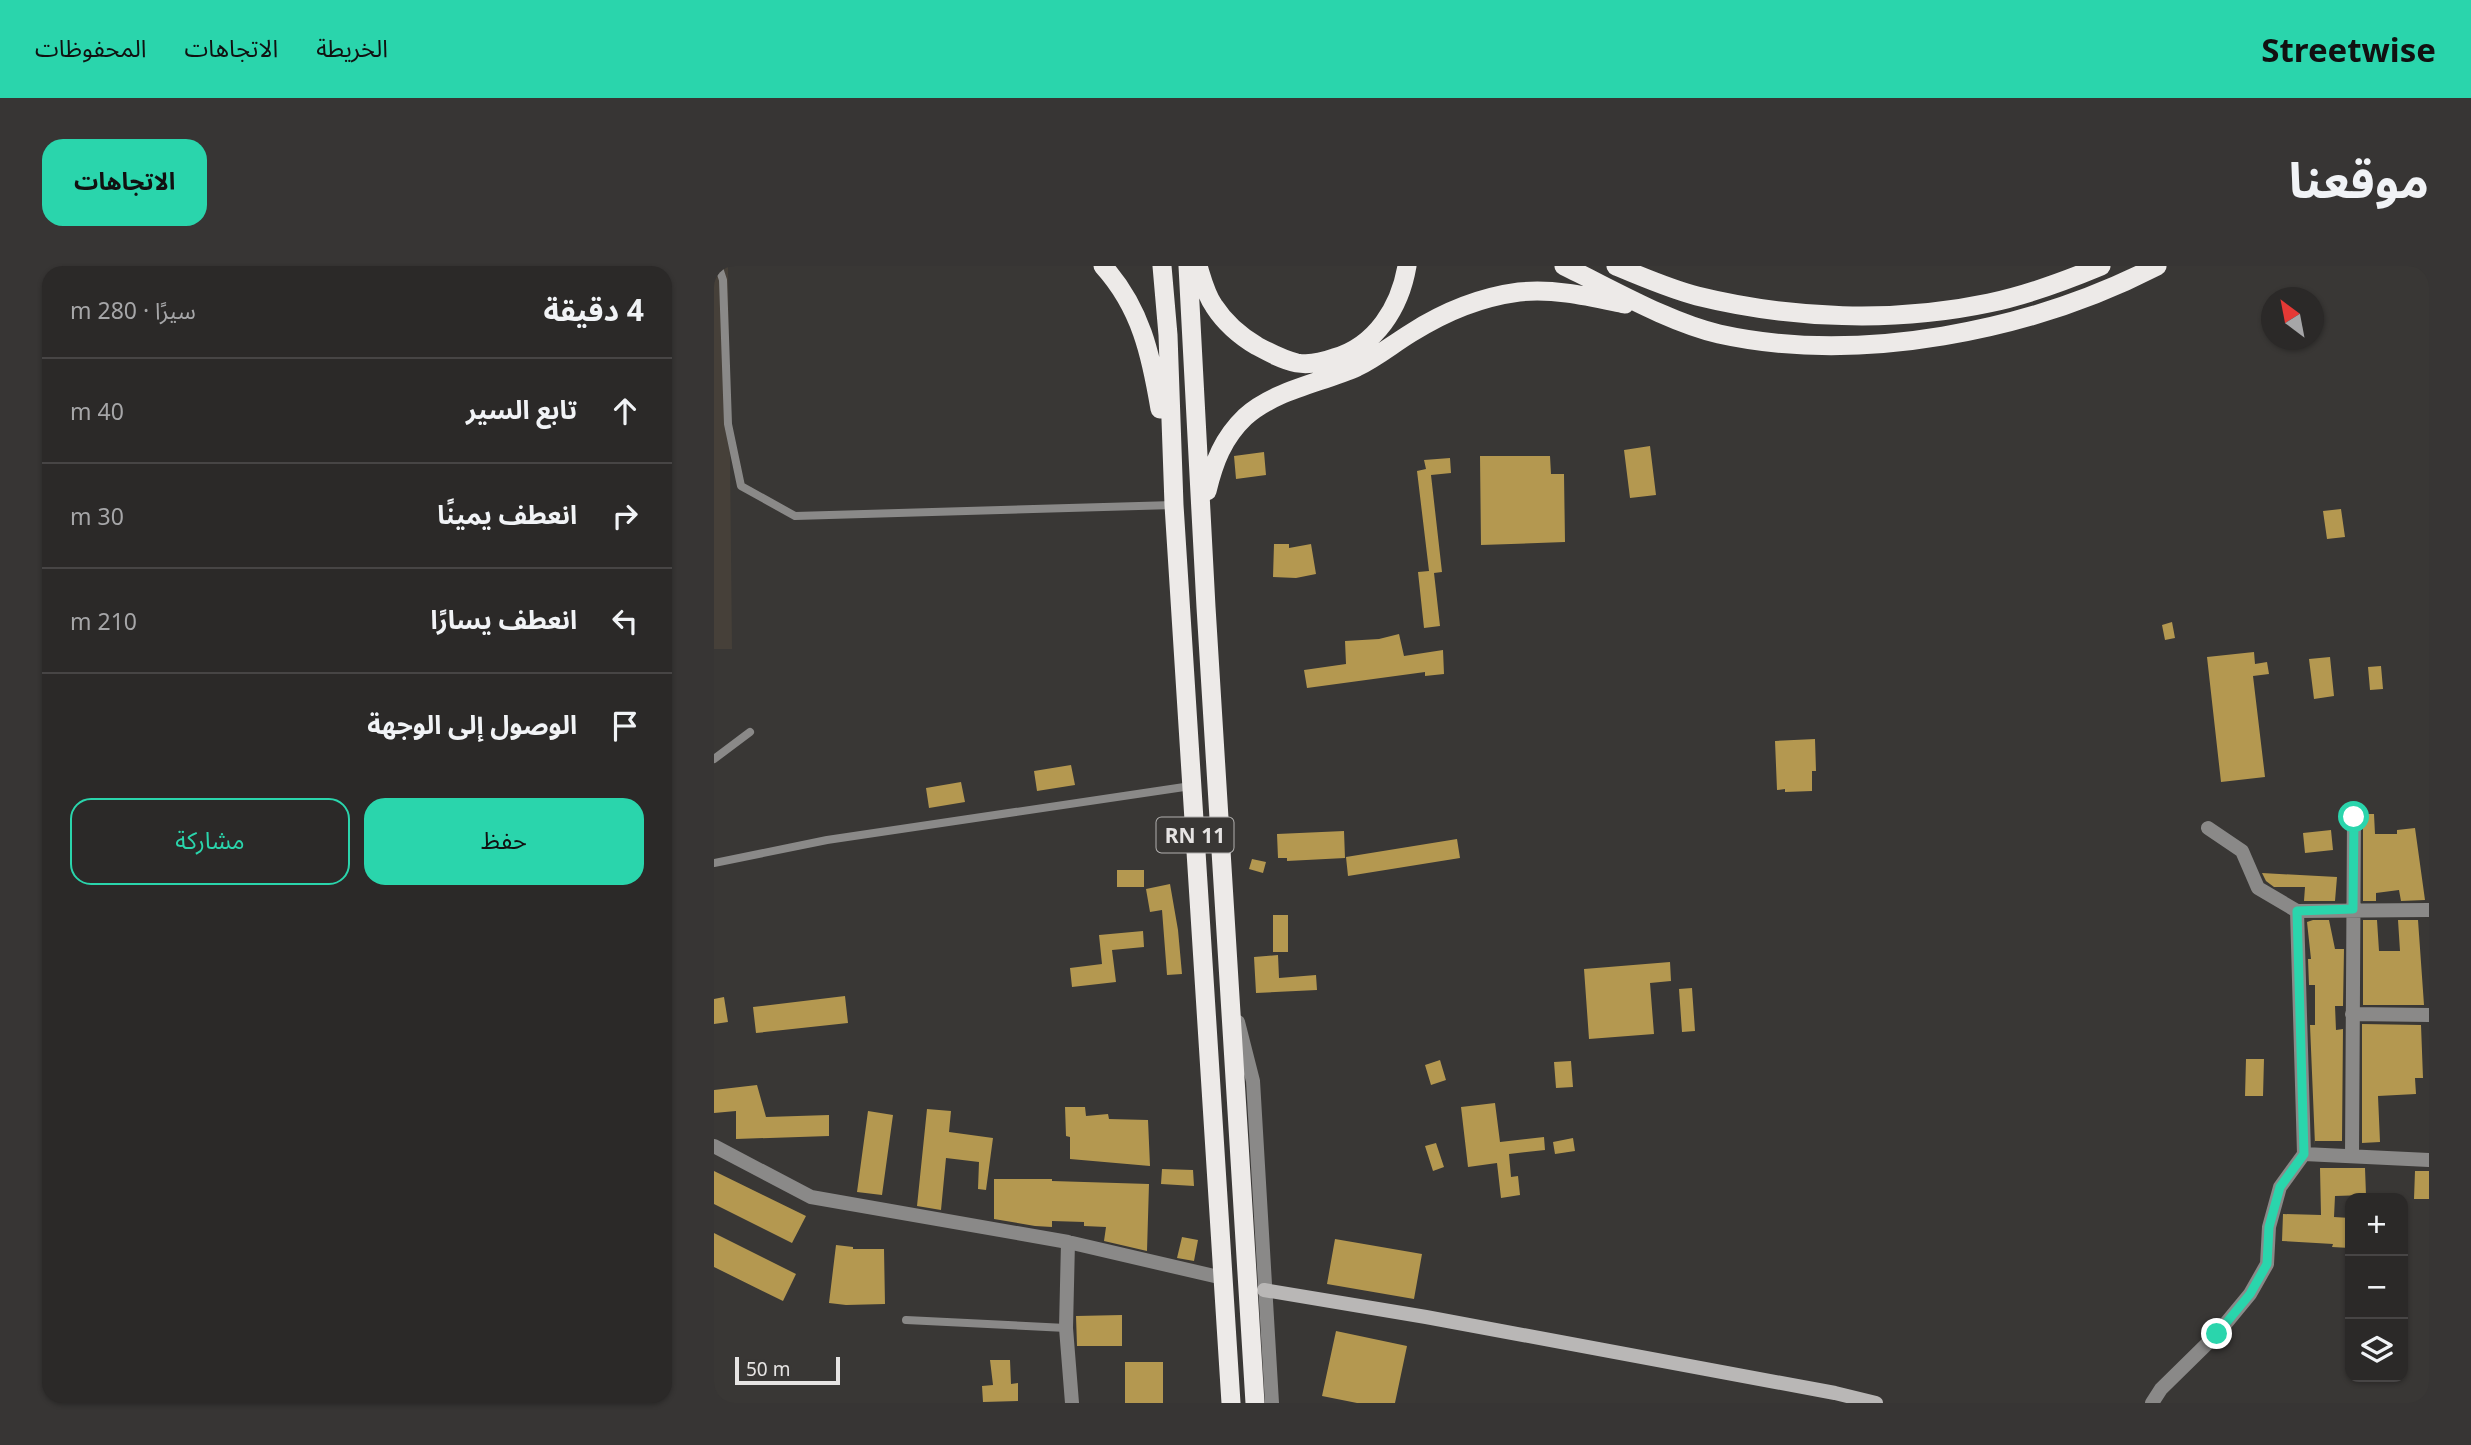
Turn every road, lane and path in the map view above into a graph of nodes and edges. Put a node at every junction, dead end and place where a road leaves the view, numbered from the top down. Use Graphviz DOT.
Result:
graph roads {
  1 [pos="716,266"];
  2 [pos="1103,266"];
  3 [pos="1162,266"];
  4 [pos="1188,266"];
  5 [pos="1198,266"];
  6 [pos="1407,266"];
  7 [pos="1564,266"];
  8 [pos="1616,266"];
  9 [pos="2101,266"];
  10 [pos="2157,266"];
  11 [pos="1655,310"];
  12 [pos="1173,496"];
  13 [pos="1201,512"];
  14 [pos="750,732"];
  15 [pos="714,759"];
  16 [pos="1192,786"];
  17 [pos="2354,817"];
  18 [pos="2207,828"];
  19 [pos="714,863"];
  20 [pos="2353,909"];
  21 [pos="2429,910"];
  22 [pos="2297,911"];
  23 [pos="1230,989"];
  24 [pos="2353,1014"];
  25 [pos="2429,1014"];
  26 [pos="714,1146"];
  27 [pos="2304,1154"];
  28 [pos="2352,1156"];
  29 [pos="2429,1160"];
  30 [pos="1068,1242"];
  31 [pos="1223,1278"];
  32 [pos="1264,1290"];
  33 [pos="906,1320"];
  34 [pos="1066,1328"];
  35 [pos="1072,1403"];
  36 [pos="1231,1403"];
  37 [pos="1255,1403"];
  38 [pos="1272,1403"];
  39 [pos="1876,1403"];
  40 [pos="2152,1403"];
  1 -- 12 [label="lane"];
  2 -- 12 [label="highway"];
  3 -- 12 [label="highway, RN 11"];
  4 -- 13 [label="highway, RN 11"];
  5 -- 6 [label="highway"];
  7 -- 11 [label="highway"];
  8 -- 9 [label="highway"];
  10 -- 11 [label="highway"];
  11 -- 13 [label="highway"];
  12 -- 16 [label="highway, RN 11"];
  13 -- 23 [label="highway, RN 11"];
  14 -- 15 [label="lane"];
  16 -- 19 [label="lane"];
  16 -- 31 [label="highway, RN 11"];
  17 -- 20 [label="street"];
  18 -- 22 [label="street"];
  20 -- 21 [label="street"];
  20 -- 22 [label="street"];
  20 -- 24 [label="street"];
  22 -- 27 [label="street"];
  23 -- 32 [label="street"];
  23 -- 37 [label="highway, RN 11"];
  24 -- 25 [label="street"];
  24 -- 28 [label="street"];
  26 -- 30 [label="street"];
  27 -- 28 [label="street"];
  27 -- 40 [label="street"];
  28 -- 29 [label="street"];
  30 -- 31 [label="street"];
  30 -- 34 [label="street"];
  31 -- 36 [label="highway, RN 11"];
  32 -- 38 [label="street"];
  32 -- 39 [label="main road"];
  33 -- 34 [label="lane"];
  34 -- 35 [label="street"];
}
